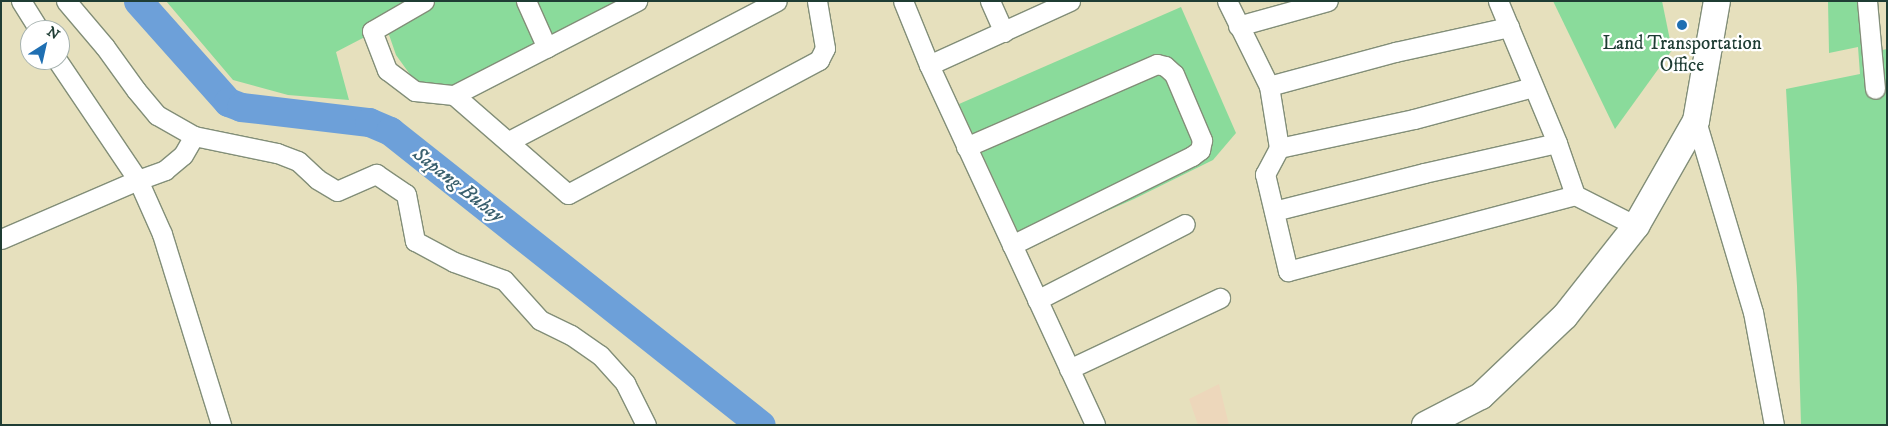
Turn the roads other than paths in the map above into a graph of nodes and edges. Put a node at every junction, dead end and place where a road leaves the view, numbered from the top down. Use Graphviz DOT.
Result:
graph roads {
  1 [pos="21,1"];
  2 [pos="66,1"];
  3 [pos="424,1"];
  4 [pos="526,1"];
  5 [pos="636,1"];
  6 [pos="777,1"];
  7 [pos="817,1"];
  8 [pos="903,1"];
  9 [pos="990,1"];
  10 [pos="1070,1"];
  11 [pos="1227,1"];
  12 [pos="1328,1"];
  13 [pos="1498,1"];
  14 [pos="1717,1"];
  15 [pos="1867,1"];
  16 [pos="612,7"];
  17 [pos="33,20"];
  18 [pos="1238,26"];
  19 [pos="1509,27"];
  20 [pos="1004,32"];
  21 [pos="547,48"];
  22 [pos="929,65"];
  23 [pos="64,70"];
  24 [pos="1269,86"];
  25 [pos="1533,87"];
  26 [pos="1875,89"];
  27 [pos="454,95"];
  28 [pos="1696,121"];
  29 [pos="194,136"];
  30 [pos="509,141"];
  31 [pos="1557,143"];
  32 [pos="966,147"];
  33 [pos="1278,148"];
  34 [pos="138,180"];
  35 [pos="1575,195"];
  36 [pos="1274,211"];
  37 [pos="1185,224"];
  38 [pos="1636,226"];
  39 [pos="1,239"];
  40 [pos="1012,245"];
  41 [pos="1220,298"];
  42 [pos="1037,300"];
  43 [pos="1069,369"];
  44 [pos="221,425"];
  45 [pos="646,425"];
  46 [pos="1095,425"];
  47 [pos="1425,425"];
  48 [pos="1774,425"];
  1 -- 17 [label="street"];
  2 -- 29 [label="street"];
  3 -- 27 [label="street"];
  4 -- 21 [label="street"];
  5 -- 16 [label="street"];
  6 -- 30 [label="street"];
  7 -- 30 [label="street"];
  8 -- 22 [label="street"];
  9 -- 20 [label="street"];
  10 -- 20 [label="street"];
  11 -- 18 [label="street"];
  12 -- 18 [label="street"];
  13 -- 19 [label="street"];
  14 -- 28 [label="main road"];
  15 -- 26 [label="street"];
  16 -- 21 [label="street"];
  18 -- 24 [label="street"];
  19 -- 24 [label="street"];
  19 -- 25 [label="street"];
  20 -- 22 [label="street"];
  21 -- 27 [label="street"];
  22 -- 32 [label="street"];
  23 -- 34 [label="street"];
  24 -- 33 [label="street"];
  25 -- 31 [label="street"];
  25 -- 33 [label="street"];
  27 -- 30 [label="street"];
  28 -- 38 [label="main road"];
  28 -- 48 [label="street"];
  29 -- 34 [label="street"];
  29 -- 45 [label="street"];
  31 -- 35 [label="street"];
  31 -- 36 [label="street"];
  32 -- 40 [label="street"];
  32 -- 40 [label="street"];
  33 -- 36 [label="street"];
  34 -- 39 [label="street"];
  34 -- 44 [label="street"];
  35 -- 36 [label="street"];
  35 -- 38 [label="street"];
  37 -- 42 [label="street"];
  38 -- 47 [label="main road"];
  40 -- 42 [label="street"];
  41 -- 43 [label="street"];
  42 -- 43 [label="street"];
  43 -- 46 [label="street"];
}
